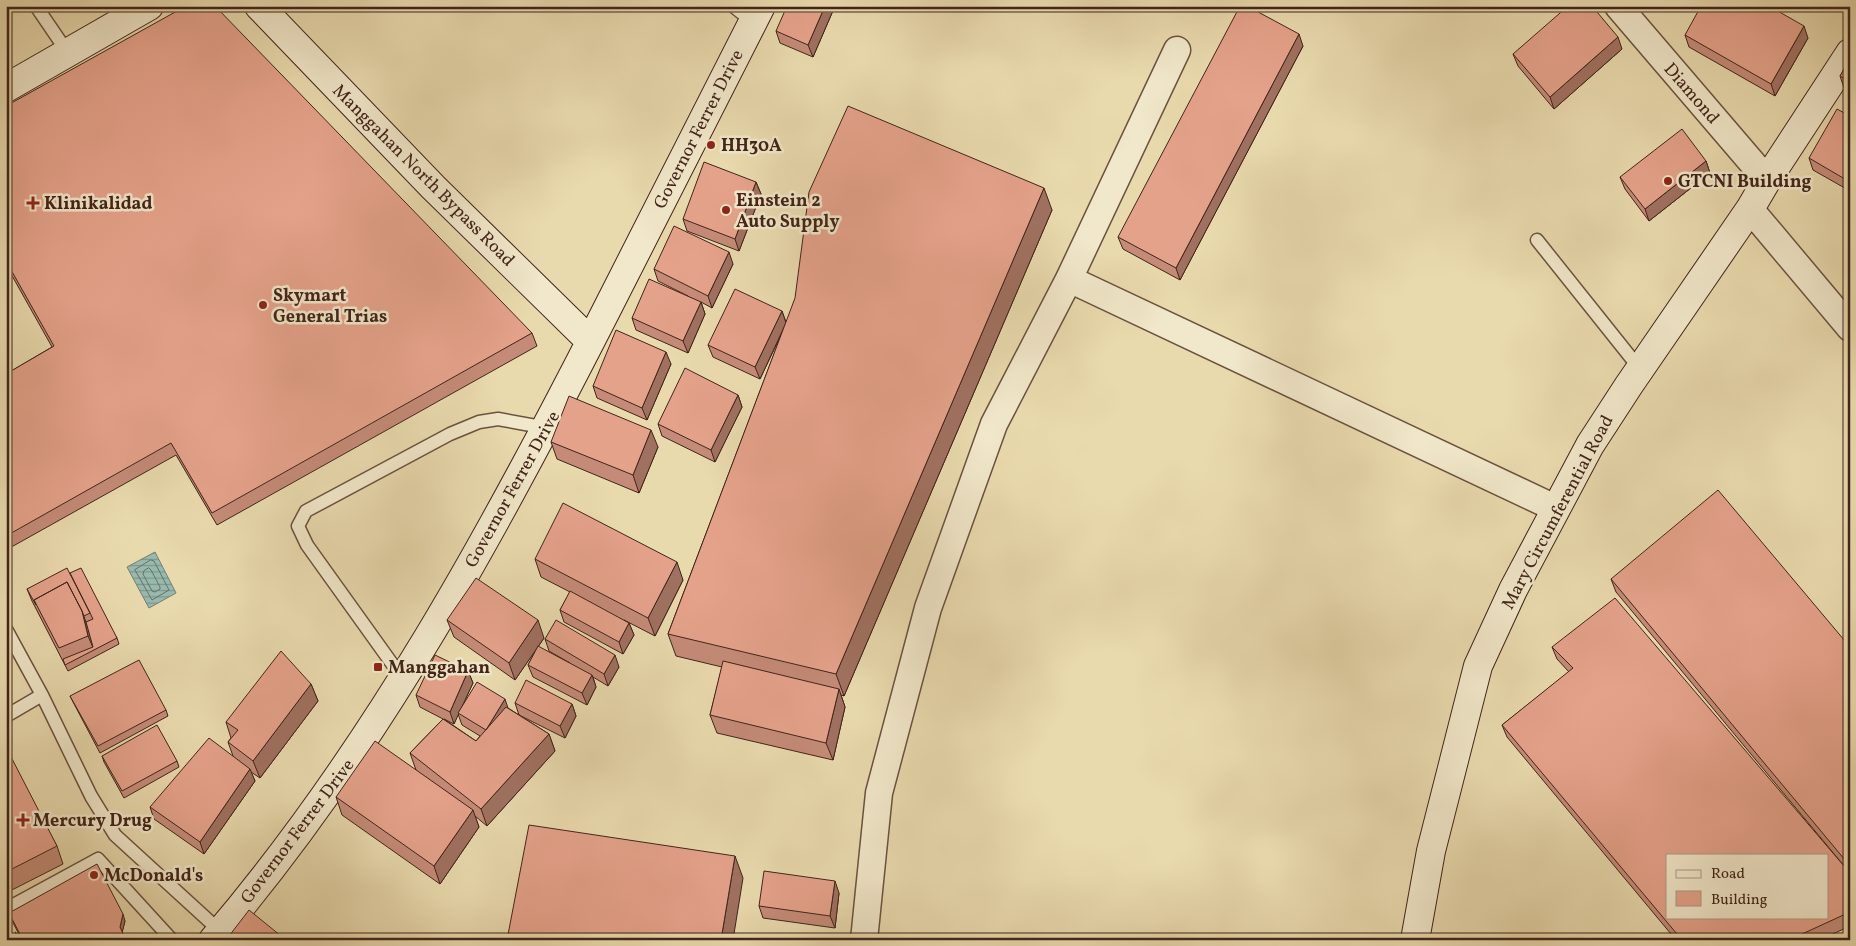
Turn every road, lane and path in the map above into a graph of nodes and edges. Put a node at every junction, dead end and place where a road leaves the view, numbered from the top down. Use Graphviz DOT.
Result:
graph roads {
  1 [pos="149,6"];
  2 [pos="259,6"];
  3 [pos="39,7"];
  4 [pos="1620,7"];
  5 [pos="749,12"];
  6 [pos="1177,50"];
  7 [pos="68,53"];
  8 [pos="1850,53"];
  9 [pos="6,88"];
  10 [pos="1767,180"];
  11 [pos="1750,209"];
  12 [pos="1537,240"];
  13 [pos="1069,279"];
  14 [pos="1850,328"];
  15 [pos="590,342"];
  16 [pos="1640,369"];
  17 [pos="547,428"];
  18 [pos="1556,508"];
  19 [pos="6,629"];
  20 [pos="404,679"];
  21 [pos="42,695"];
  22 [pos="6,716"];
  23 [pos="6,910"];
  24 [pos="18,932"];
  25 [pos="216,935"];
  26 [pos="6,938"];
  27 [pos="172,940"];
  28 [pos="864,940"];
  29 [pos="1414,940"];
  1 -- 7 [label="street"];
  2 -- 15 [label="street, Manggahan North Bypass Road"];
  3 -- 7 [label="lane"];
  4 -- 10 [label="street, Diamond"];
  5 -- 15 [label="street, Governor Ferrer Drive"];
  6 -- 13 [label="street"];
  7 -- 9 [label="street"];
  8 -- 10 [label="street, Mary Circumferential Road"];
  10 -- 11 [label="street, Mary Circumferential Road"];
  11 -- 14 [label="street"];
  11 -- 16 [label="street, Mary Circumferential Road"];
  12 -- 16 [label="lane"];
  13 -- 18 [label="street"];
  13 -- 28 [label="street"];
  15 -- 17 [label="street, Governor Ferrer Drive"];
  16 -- 18 [label="street, Mary Circumferential Road"];
  17 -- 20 [label="street, Governor Ferrer Drive"];
  17 -- 20 [label="lane"];
  18 -- 29 [label="street, Mary Circumferential Road"];
  19 -- 21 [label="lane"];
  20 -- 25 [label="street, Governor Ferrer Drive"];
  21 -- 22 [label="lane"];
  21 -- 25 [label="lane"];
  23 -- 27 [label="lane"];
  24 -- 26 [label="path"];
}
